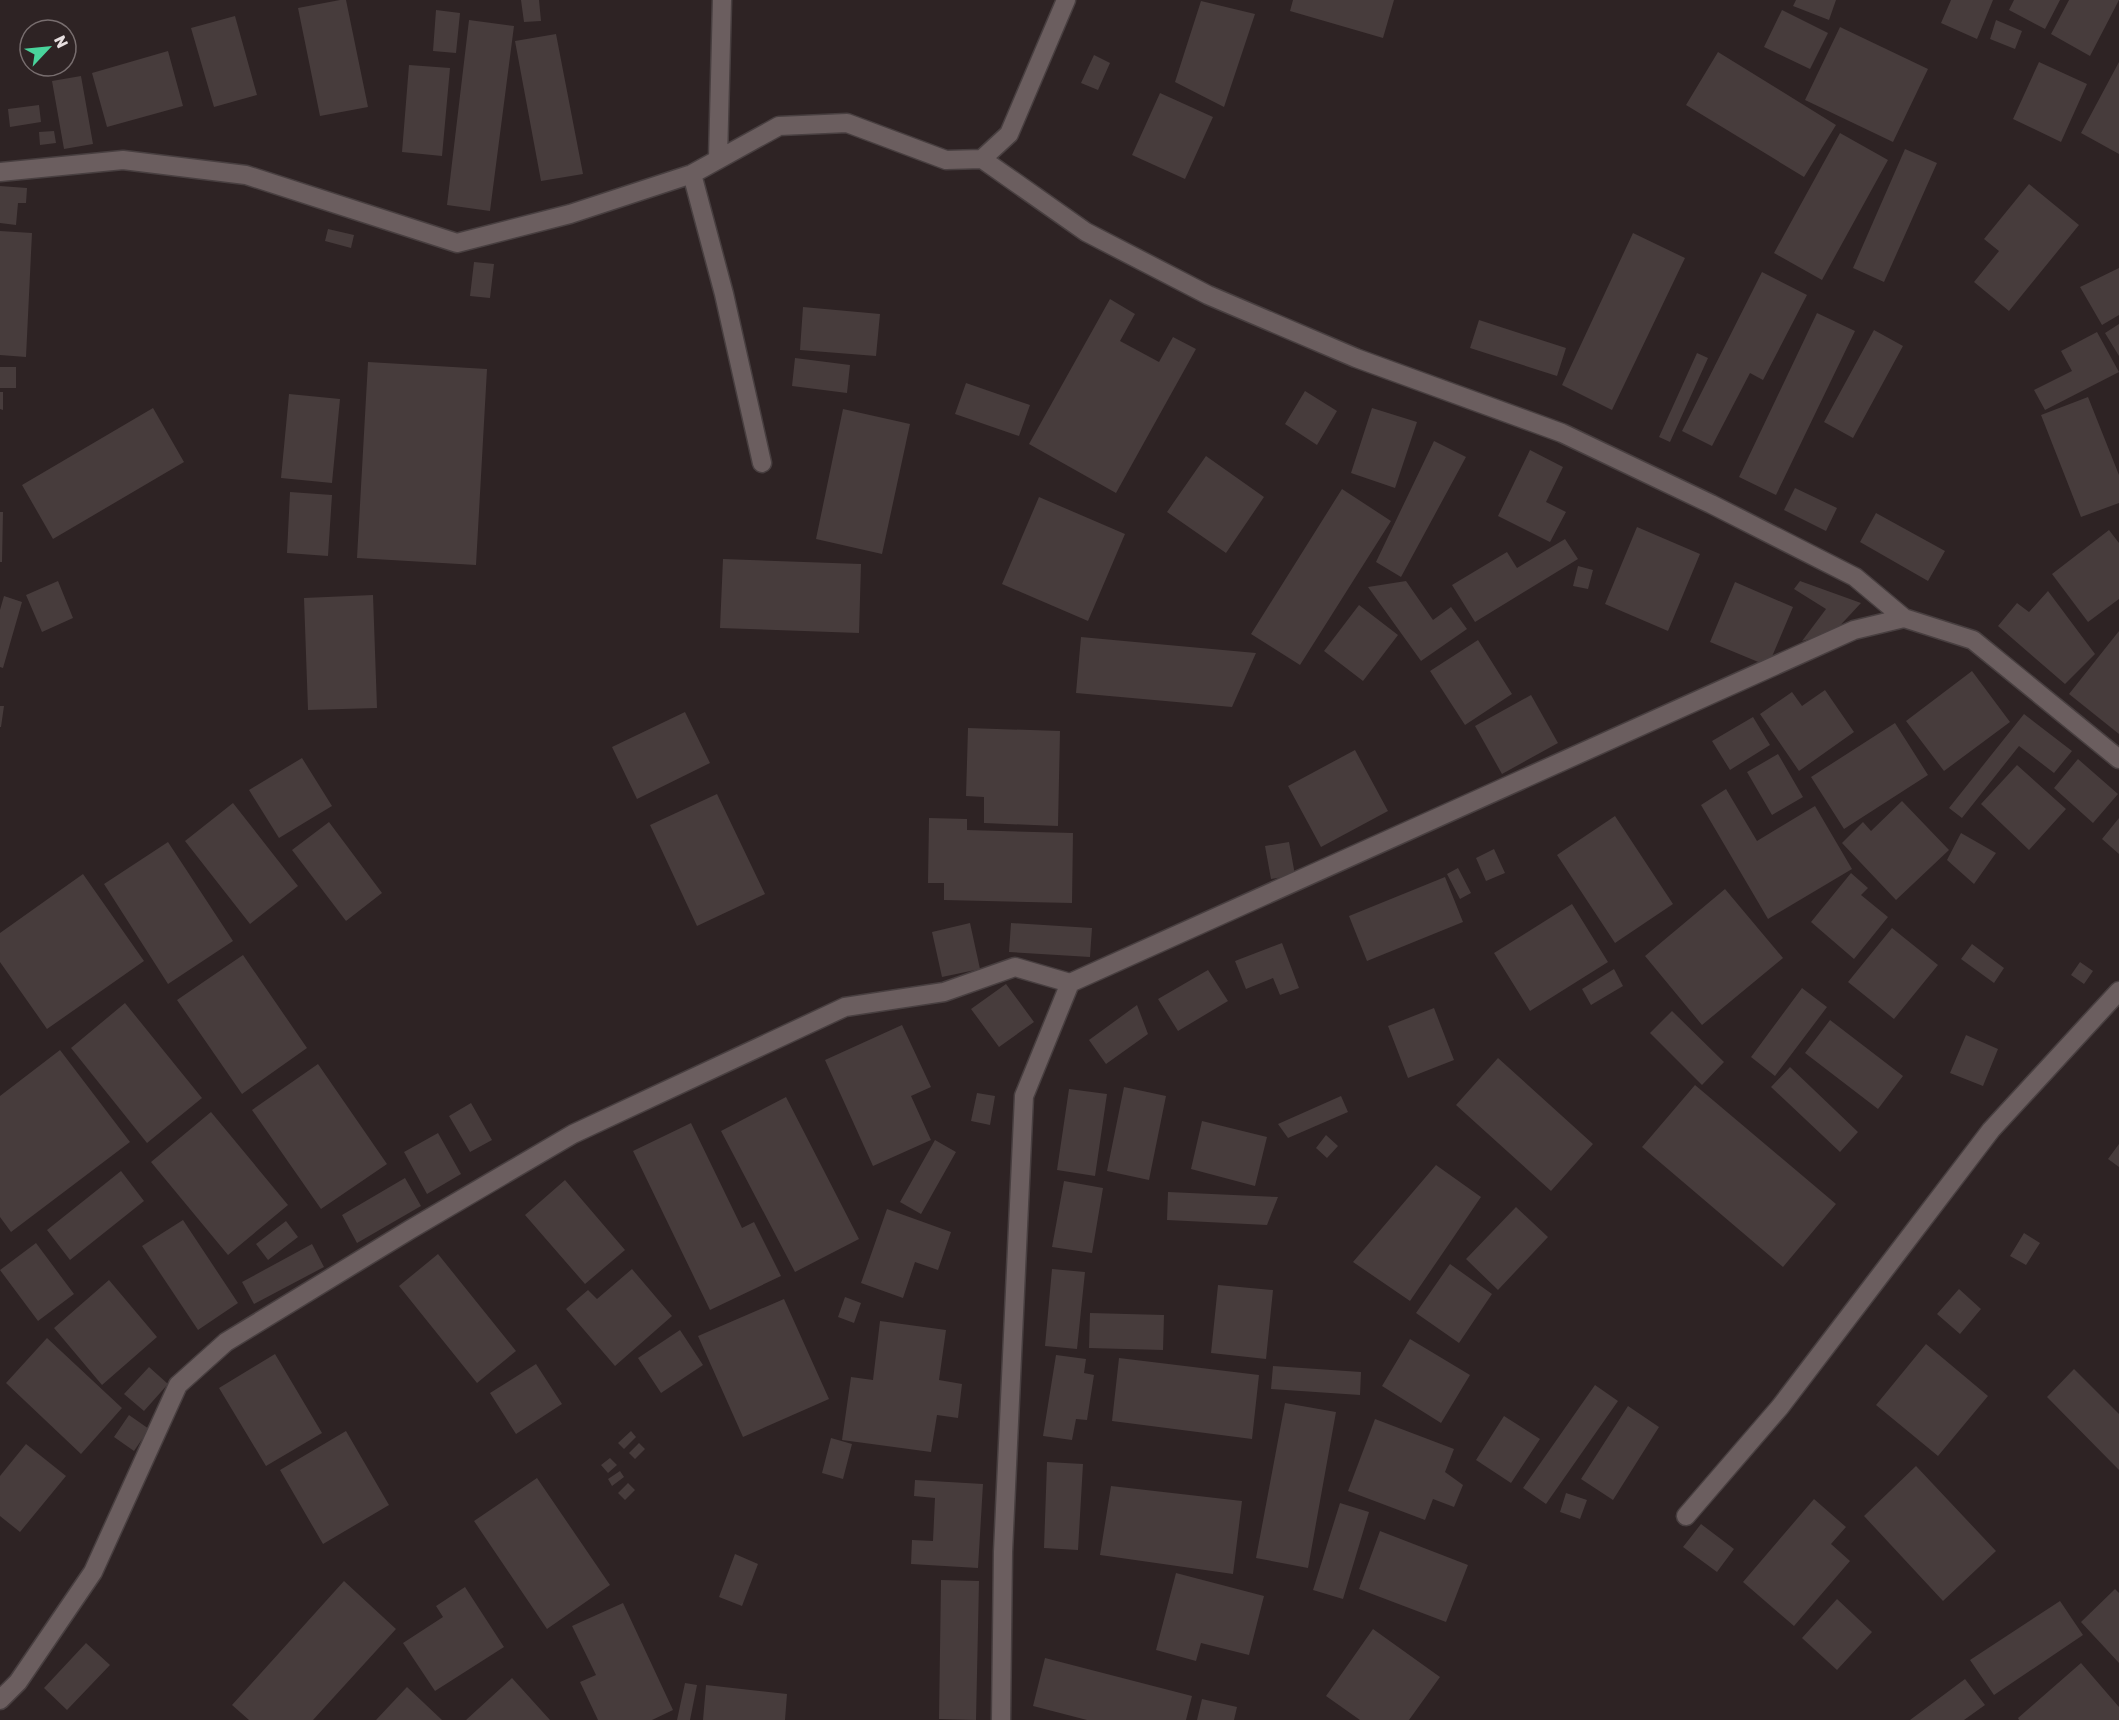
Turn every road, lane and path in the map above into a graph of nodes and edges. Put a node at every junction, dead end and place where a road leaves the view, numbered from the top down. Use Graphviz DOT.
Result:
graph roads {
  1 [pos="722,0"];
  2 [pos="1066,0"];
  3 [pos="718,159"];
  4 [pos="982,159"];
  5 [pos="0,172"];
  6 [pos="692,174"];
  7 [pos="762,463"];
  8 [pos="1904,618"];
  9 [pos="2119,759"];
  10 [pos="1070,982"];
  11 [pos="2119,991"];
  12 [pos="1686,1516"];
  13 [pos="0,1700"];
  14 [pos="1001,1720"];
  1 -- 3 [label="street"];
  2 -- 4 [label="street"];
  3 -- 4 [label="street"];
  3 -- 6 [label="street"];
  4 -- 8 [label="street"];
  5 -- 6 [label="street"];
  6 -- 7 [label="street"];
  8 -- 9 [label="street"];
  8 -- 10 [label="street"];
  10 -- 13 [label="street"];
  10 -- 14 [label="street"];
  11 -- 12 [label="street"];
}
